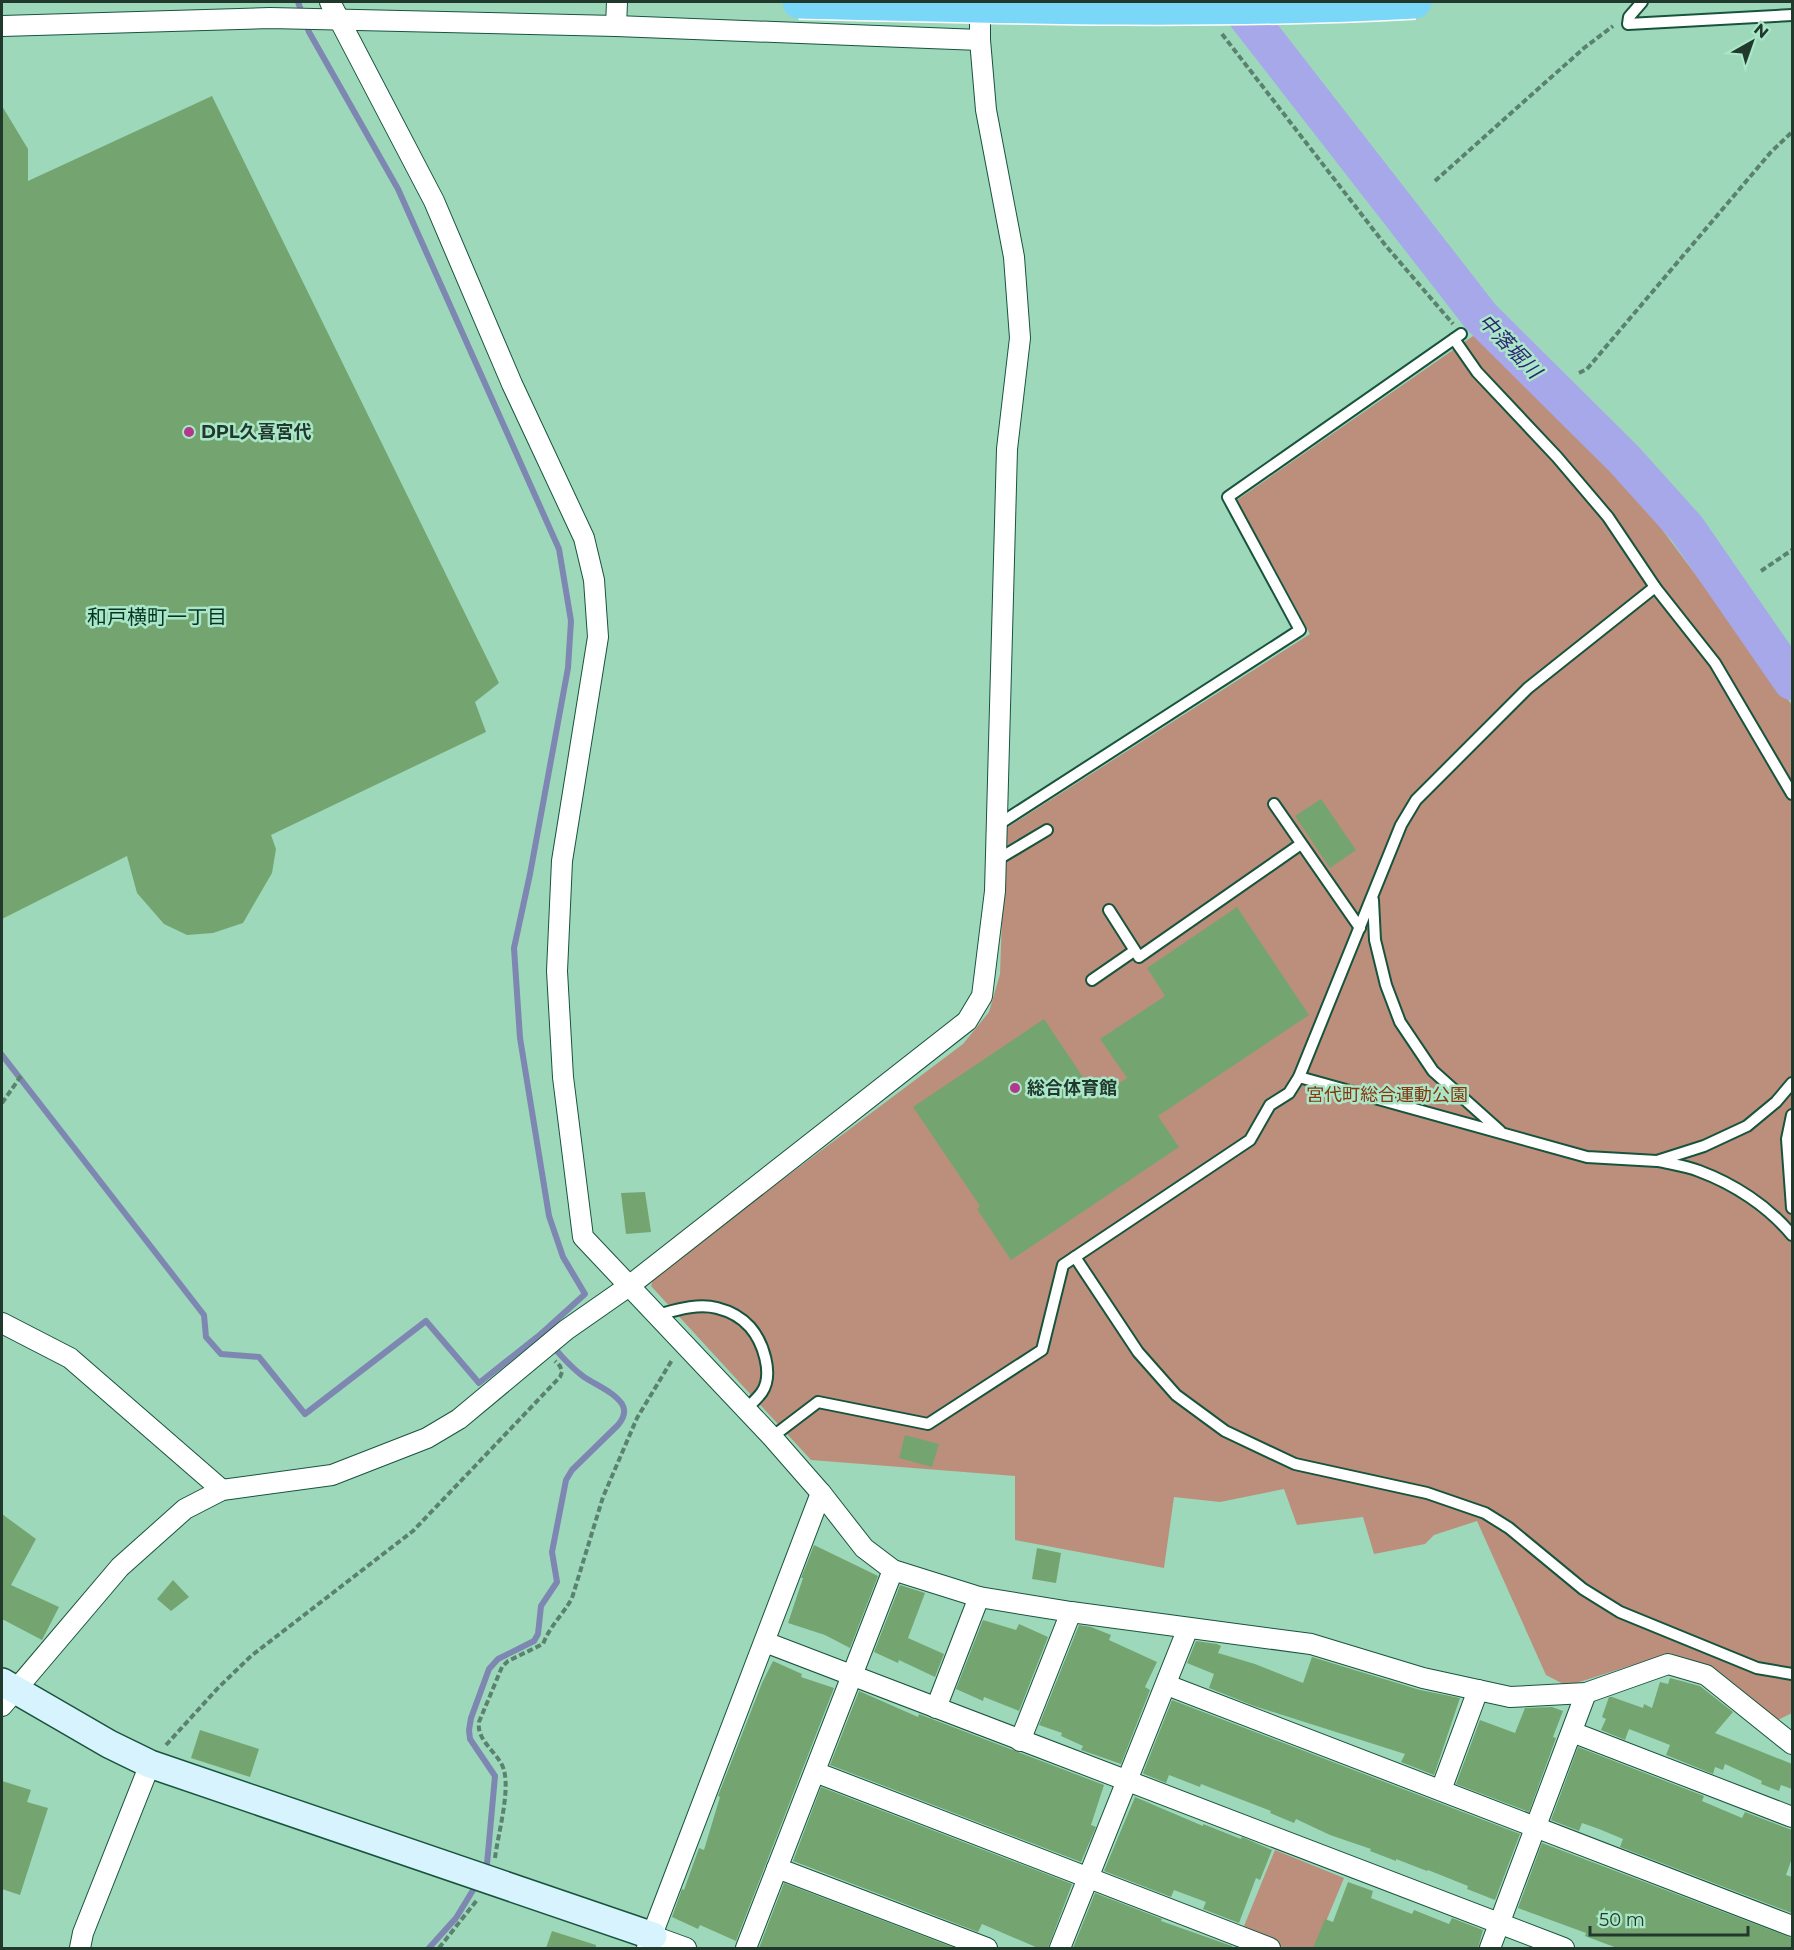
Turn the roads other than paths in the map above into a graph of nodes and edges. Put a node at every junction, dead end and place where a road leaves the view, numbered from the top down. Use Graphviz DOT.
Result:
graph roads {
  1 [pos="330,2"];
  2 [pos="617,2"];
  3 [pos="799,2"];
  4 [pos="980,2"];
  5 [pos="1415,2"];
  6 [pos="1642,2"];
  7 [pos="1792,15"];
  8 [pos="339,19"];
  9 [pos="2,26"];
  10 [pos="616,26"];
  11 [pos="980,40"];
  12 [pos="1655,587"];
  13 [pos="1792,794"];
  14 [pos="1274,804"];
  15 [pos="996,826"];
  16 [pos="1047,830"];
  17 [pos="1301,844"];
  18 [pos="995,861"];
  19 [pos="1373,893"];
  20 [pos="1109,910"];
  21 [pos="1360,928"];
  22 [pos="1134,951"];
  23 [pos="1092,980"];
  24 [pos="1299,1077"];
  25 [pos="1792,1083"];
  26 [pos="1792,1115"];
  27 [pos="1501,1133"];
  28 [pos="1657,1161"];
  29 [pos="1792,1208"];
  30 [pos="1792,1235"];
  31 [pos="1074,1257"];
  32 [pos="629,1286"];
  33 [pos="657,1315"];
  34 [pos="2,1323"];
  35 [pos="746,1409"];
  36 [pos="772,1437"];
  37 [pos="222,1490"];
  38 [pos="821,1493"];
  39 [pos="893,1570"];
  40 [pos="979,1597"];
  41 [pos="1071,1612"];
  42 [pos="1188,1628"];
  43 [pos="765,1642"];
  44 [pos="1792,1674"];
  45 [pos="852,1676"];
  46 [pos="1167,1685"];
  47 [pos="1478,1690"];
  48 [pos="6,1692"];
  49 [pos="1586,1693"];
  50 [pos="936,1708"];
  51 [pos="1784,1727"];
  52 [pos="1572,1732"];
  53 [pos="1020,1740"];
  54 [pos="1792,1744"];
  55 [pos="150,1764"];
  56 [pos="815,1772"];
  57 [pos="1125,1782"];
  58 [pos="1441,1790"];
  59 [pos="1792,1817"];
  60 [pos="1536,1827"];
  61 [pos="777,1868"];
  62 [pos="1088,1878"];
  63 [pos="1500,1924"];
  64 [pos="1792,1926"];
  65 [pos="650,1942"];
  66 [pos="80,1948"];
  67 [pos="686,1948"];
  68 [pos="746,1948"];
  69 [pos="987,1948"];
  70 [pos="1060,1948"];
  71 [pos="1270,1948"];
  72 [pos="1491,1948"];
  73 [pos="1564,1948"];
  1 -- 8 [label="street"];
  2 -- 10 [label="street"];
  3 -- 5 [label="highway, bridge"];
  4 -- 11 [label="street"];
  6 -- 7 [label="lane"];
  8 -- 9 [label="street"];
  8 -- 10 [label="street"];
  8 -- 32 [label="street"];
  10 -- 11 [label="street"];
  11 -- 15 [label="street"];
  12 -- 13 [label="lane"];
  12 -- 15 [label="lane"];
  12 -- 19 [label="lane"];
  14 -- 17 [label="lane"];
  15 -- 18 [label="street"];
  16 -- 18 [label="lane"];
  17 -- 21 [label="lane"];
  17 -- 22 [label="lane"];
  18 -- 32 [label="street"];
  19 -- 21 [label="lane"];
  19 -- 27 [label="lane"];
  20 -- 22 [label="lane"];
  21 -- 24 [label="lane"];
  22 -- 23 [label="lane"];
  24 -- 27 [label="lane"];
  24 -- 31 [label="lane"];
  25 -- 28 [label="lane"];
  26 -- 29 [label="lane"];
  27 -- 28 [label="lane"];
  28 -- 30 [label="lane"];
  31 -- 36 [label="lane"];
  31 -- 44 [label="lane"];
  32 -- 33 [label="street"];
  32 -- 37 [label="street"];
  33 -- 35 [label="street"];
  33 -- 35 [label="lane"];
  34 -- 37 [label="street"];
  35 -- 36 [label="street"];
  36 -- 38 [label="street"];
  37 -- 48 [label="street"];
  38 -- 39 [label="street"];
  38 -- 43 [label="street"];
  39 -- 40 [label="street"];
  39 -- 45 [label="street"];
  40 -- 41 [label="street"];
  40 -- 50 [label="street"];
  41 -- 42 [label="street"];
  41 -- 53 [label="street"];
  42 -- 46 [label="street"];
  42 -- 47 [label="street"];
  43 -- 45 [label="street"];
  43 -- 65 [label="street"];
  45 -- 50 [label="street"];
  45 -- 56 [label="street"];
  46 -- 57 [label="street"];
  46 -- 58 [label="street"];
  47 -- 49 [label="street"];
  47 -- 58 [label="street"];
  48 -- 55 [label="street"];
  49 -- 51 [label="street"];
  49 -- 52 [label="street"];
  50 -- 53 [label="street"];
  51 -- 54 [label="street"];
  52 -- 59 [label="street"];
  52 -- 60 [label="street"];
  53 -- 57 [label="street"];
  55 -- 65 [label="street"];
  55 -- 66 [label="street"];
  56 -- 61 [label="street"];
  56 -- 62 [label="street"];
  57 -- 62 [label="street"];
  57 -- 63 [label="street"];
  58 -- 60 [label="street"];
  60 -- 63 [label="street"];
  60 -- 64 [label="street"];
  61 -- 68 [label="street"];
  61 -- 69 [label="street"];
  62 -- 70 [label="street"];
  62 -- 71 [label="street"];
  63 -- 72 [label="street"];
  63 -- 73 [label="street"];
  65 -- 67 [label="street"];
}
